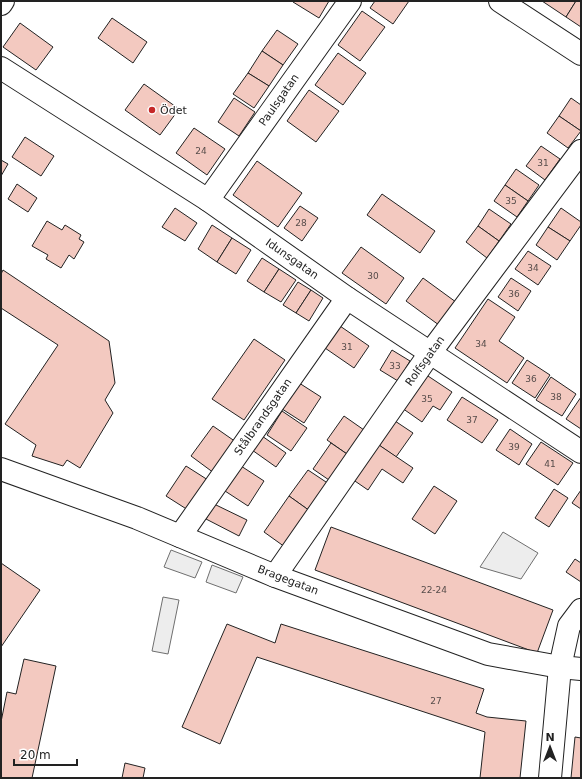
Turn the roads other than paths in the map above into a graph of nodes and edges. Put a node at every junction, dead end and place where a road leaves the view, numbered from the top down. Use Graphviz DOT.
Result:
graph roads {
  1 [pos="3,1"];
  2 [pos="350,1"];
  3 [pos="500,1"];
  4 [pos="1,4"];
  5 [pos="581,54"];
  6 [pos="1,68"];
  7 [pos="581,151"];
  8 [pos="208,200"];
  9 [pos="347,298"];
  10 [pos="430,353"];
  11 [pos="581,452"];
  12 [pos="1,469"];
  13 [pos="180,536"];
  14 [pos="275,576"];
  15 [pos="581,610"];
  16 [pos="571,668"];
  17 [pos="550,778"];
  1 -- 4 [label="street"];
  2 -- 8 [label="street, Paulsgatan"];
  3 -- 5 [label="street"];
  6 -- 8 [label="street, Idunsgatan"];
  7 -- 10 [label="street, Rolfsgatan"];
  8 -- 9 [label="street, Idunsgatan"];
  9 -- 10 [label="street, Idunsgatan"];
  9 -- 13 [label="street, Stålbrandsgatan"];
  10 -- 11 [label="street, Idunsgatan"];
  10 -- 14 [label="street, Rolfsgatan"];
  12 -- 13 [label="street, Bragegatan"];
  13 -- 14 [label="street, Bragegatan"];
  14 -- 16 [label="street, Bragegatan"];
  15 -- 16 [label="street"];
  16 -- 17 [label="street"];
}
